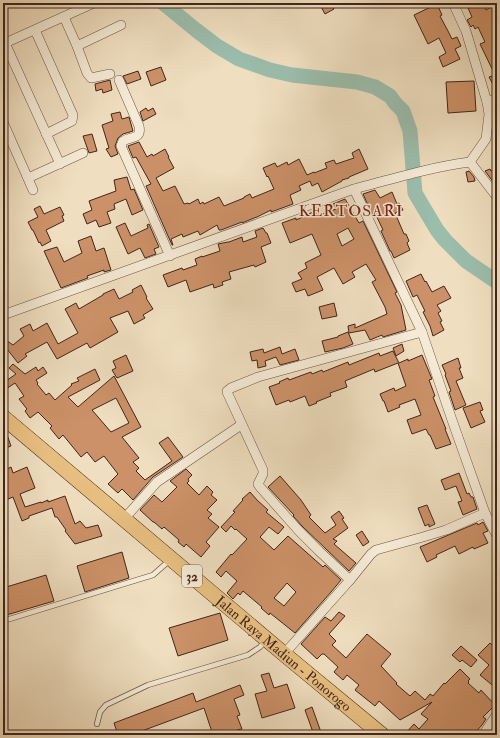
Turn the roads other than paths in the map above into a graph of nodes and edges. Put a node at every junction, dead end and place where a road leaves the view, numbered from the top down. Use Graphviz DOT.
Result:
graph roads {
  1 [pos="94,3"];
  2 [pos="453,3"];
  3 [pos="64,17"];
  4 [pos="121,26"];
  5 [pos="35,30"];
  6 [pos="4,43"];
  7 [pos="77,46"];
  8 [pos="110,74"];
  9 [pos="119,80"];
  10 [pos="497,98"];
  11 [pos="487,102"];
  12 [pos="3,122"];
  13 [pos="46,134"];
  14 [pos="6,137"];
  15 [pos="83,153"];
  16 [pos="470,162"];
  17 [pos="60,164"];
  18 [pos="28,178"];
  19 [pos="354,189"];
  20 [pos="34,190"];
  21 [pos="497,197"];
  22 [pos="170,256"];
  23 [pos="3,315"];
  24 [pos="422,332"];
  25 [pos="3,417"];
  26 [pos="241,424"];
  27 [pos="485,513"];
  28 [pos="124,519"];
  29 [pos="497,536"];
  30 [pos="171,559"];
  31 [pos="350,580"];
  32 [pos="3,621"];
  33 [pos="266,639"];
  34 [pos="284,654"];
  35 [pos="497,714"];
  36 [pos="97,724"];
  37 [pos="380,735"];
  38 [pos="483,735"];
  1 -- 3 [label="street"];
  2 -- 11 [label="street"];
  3 -- 5 [label="street"];
  3 -- 7 [label="street"];
  4 -- 7 [label="street"];
  5 -- 6 [label="street"];
  5 -- 13 [label="street"];
  6 -- 13 [label="street"];
  7 -- 8 [label="street"];
  9 -- 22 [label="street"];
  10 -- 11 [label="street"];
  11 -- 16 [label="street"];
  12 -- 14 [label="street"];
  13 -- 17 [label="street"];
  14 -- 18 [label="street"];
  15 -- 17 [label="street"];
  16 -- 19 [label="street"];
  16 -- 21 [label="street"];
  17 -- 18 [label="street"];
  18 -- 20 [label="street"];
  19 -- 22 [label="street"];
  19 -- 24 [label="street"];
  22 -- 23 [label="street"];
  24 -- 26 [label="street"];
  24 -- 27 [label="street"];
  25 -- 28 [label="highway, Jalan Raya Madiun - Ponorogo / 32"];
  26 -- 28 [label="street"];
  26 -- 31 [label="street"];
  27 -- 29 [label="street"];
  27 -- 31 [label="street"];
  28 -- 30 [label="highway, Jalan Raya Madiun - Ponorogo / 32"];
  30 -- 32 [label="lane"];
  30 -- 33 [label="highway, Jalan Raya Madiun - Ponorogo / 32"];
  31 -- 34 [label="street"];
  33 -- 34 [label="highway, Jalan Raya Madiun - Ponorogo / 32"];
  33 -- 36 [label="lane"];
  34 -- 37 [label="highway, Jalan Raya Madiun - Ponorogo / 32"];
  35 -- 38 [label="street"];
}
